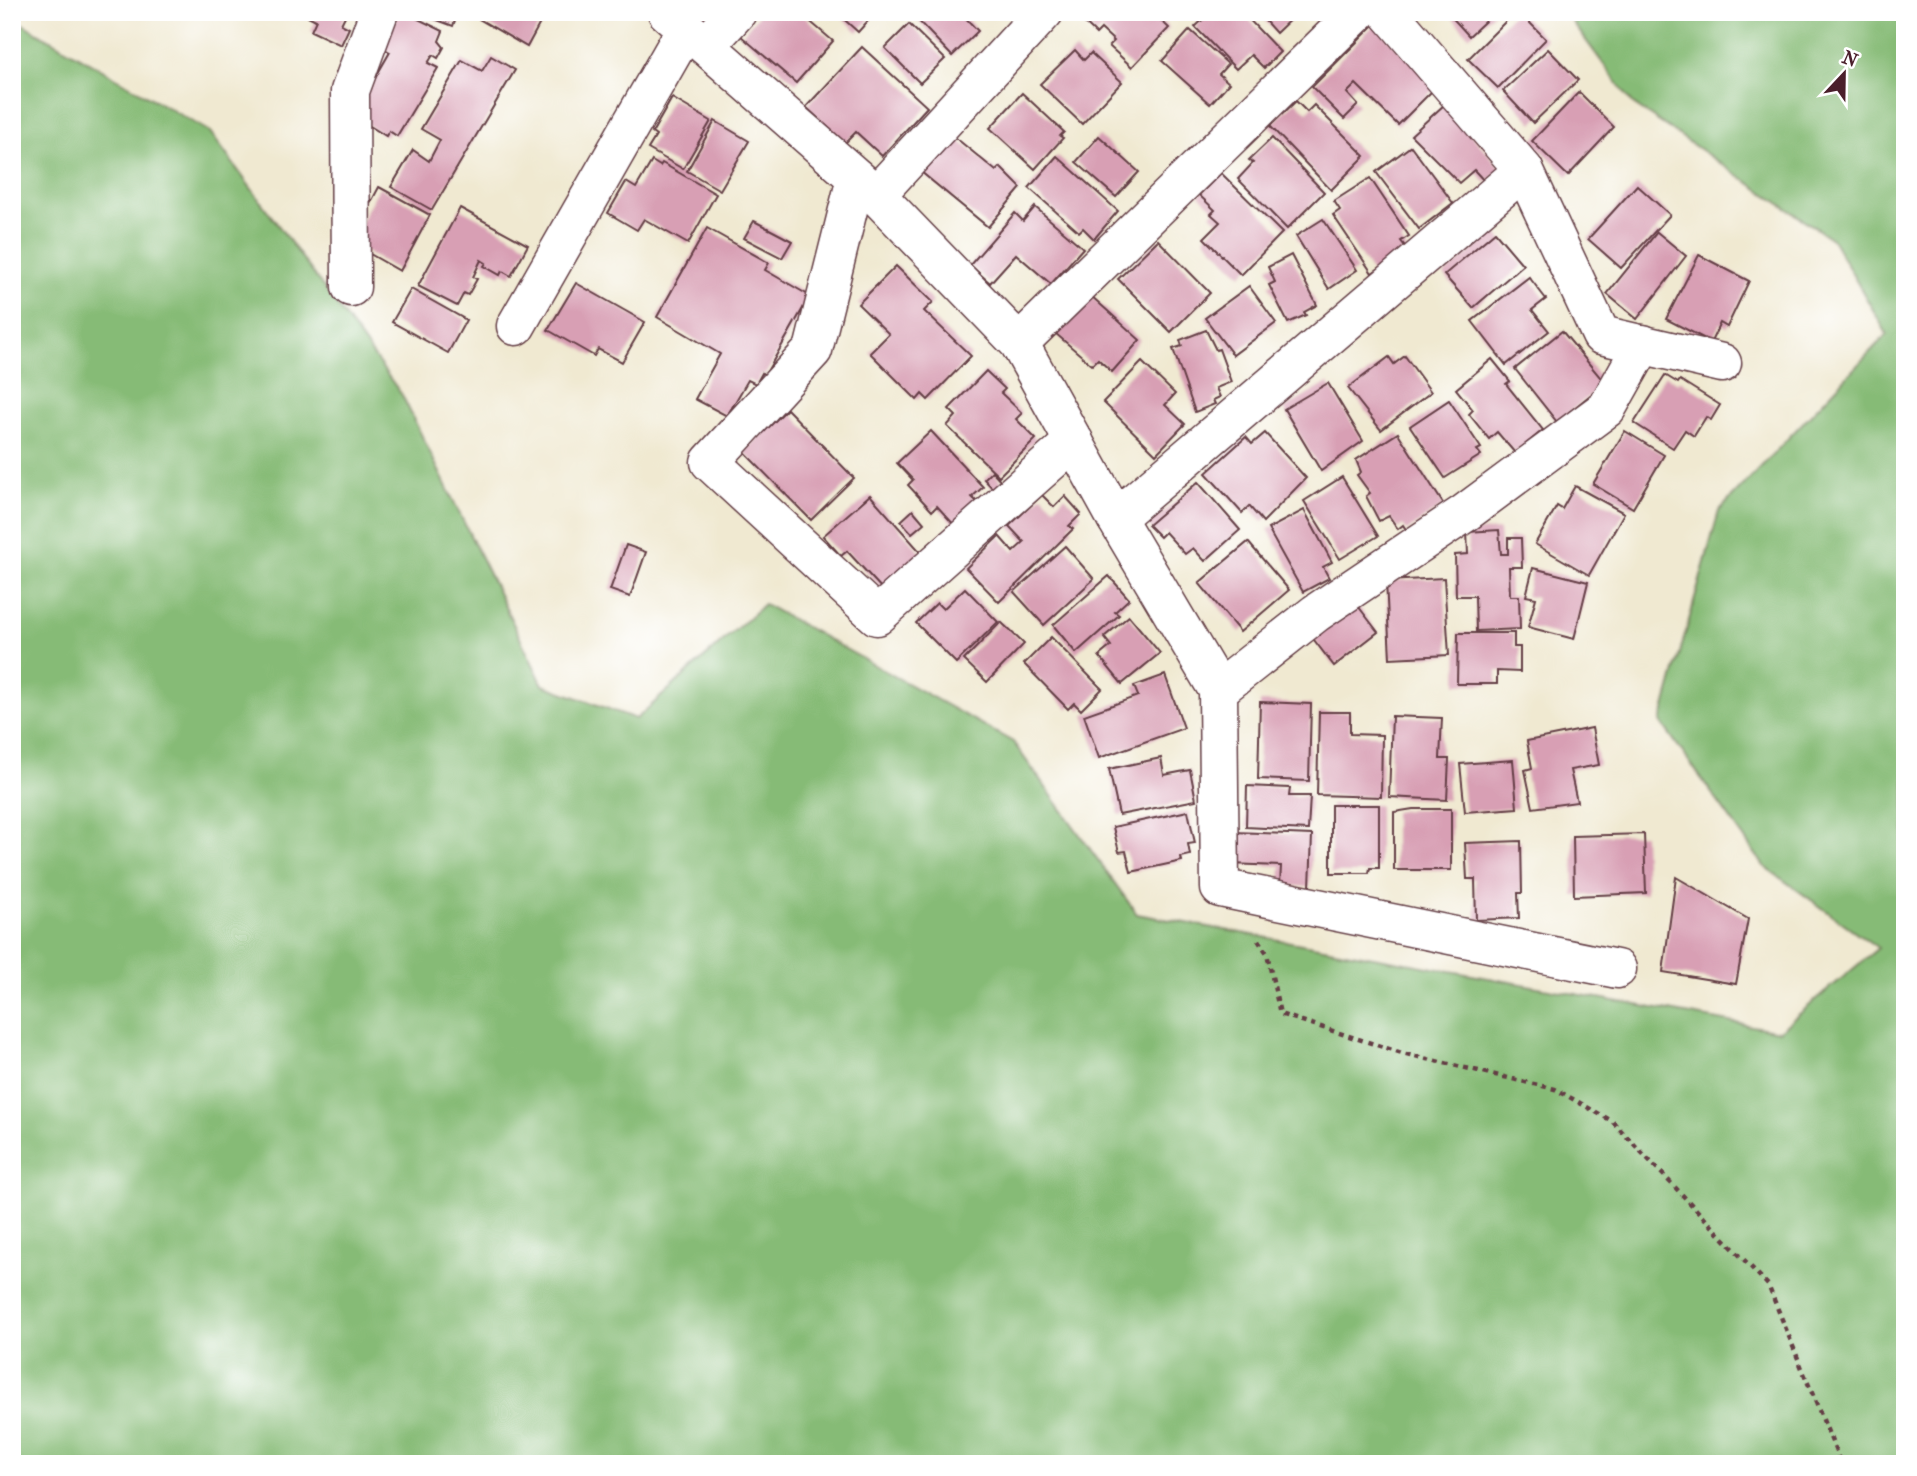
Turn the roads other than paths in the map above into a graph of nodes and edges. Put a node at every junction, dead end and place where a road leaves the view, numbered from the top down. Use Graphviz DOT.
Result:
graph roads {
  1 [pos="379,12"];
  2 [pos="737,12"];
  3 [pos="1044,12"];
  4 [pos="1358,12"];
  5 [pos="1388,12"];
  6 [pos="686,29"];
  7 [pos="1524,170"];
  8 [pos="866,186"];
  9 [pos="351,287"];
  10 [pos="516,326"];
  11 [pos="1019,343"];
  12 [pos="1643,344"];
  13 [pos="1722,363"];
  14 [pos="1074,441"];
  15 [pos="1116,518"];
  16 [pos="1218,691"];
  17 [pos="1617,969"];
  1 -- 9 [label="street"];
  2 -- 6 [label="street"];
  3 -- 8 [label="street"];
  4 -- 11 [label="street"];
  5 -- 7 [label="street"];
  6 -- 8 [label="street"];
  6 -- 10 [label="street"];
  7 -- 12 [label="street"];
  7 -- 15 [label="street"];
  8 -- 11 [label="street"];
  8 -- 14 [label="street"];
  11 -- 14 [label="street"];
  12 -- 13 [label="street"];
  12 -- 16 [label="street"];
  14 -- 15 [label="street"];
  15 -- 16 [label="street"];
  16 -- 17 [label="street"];
}
